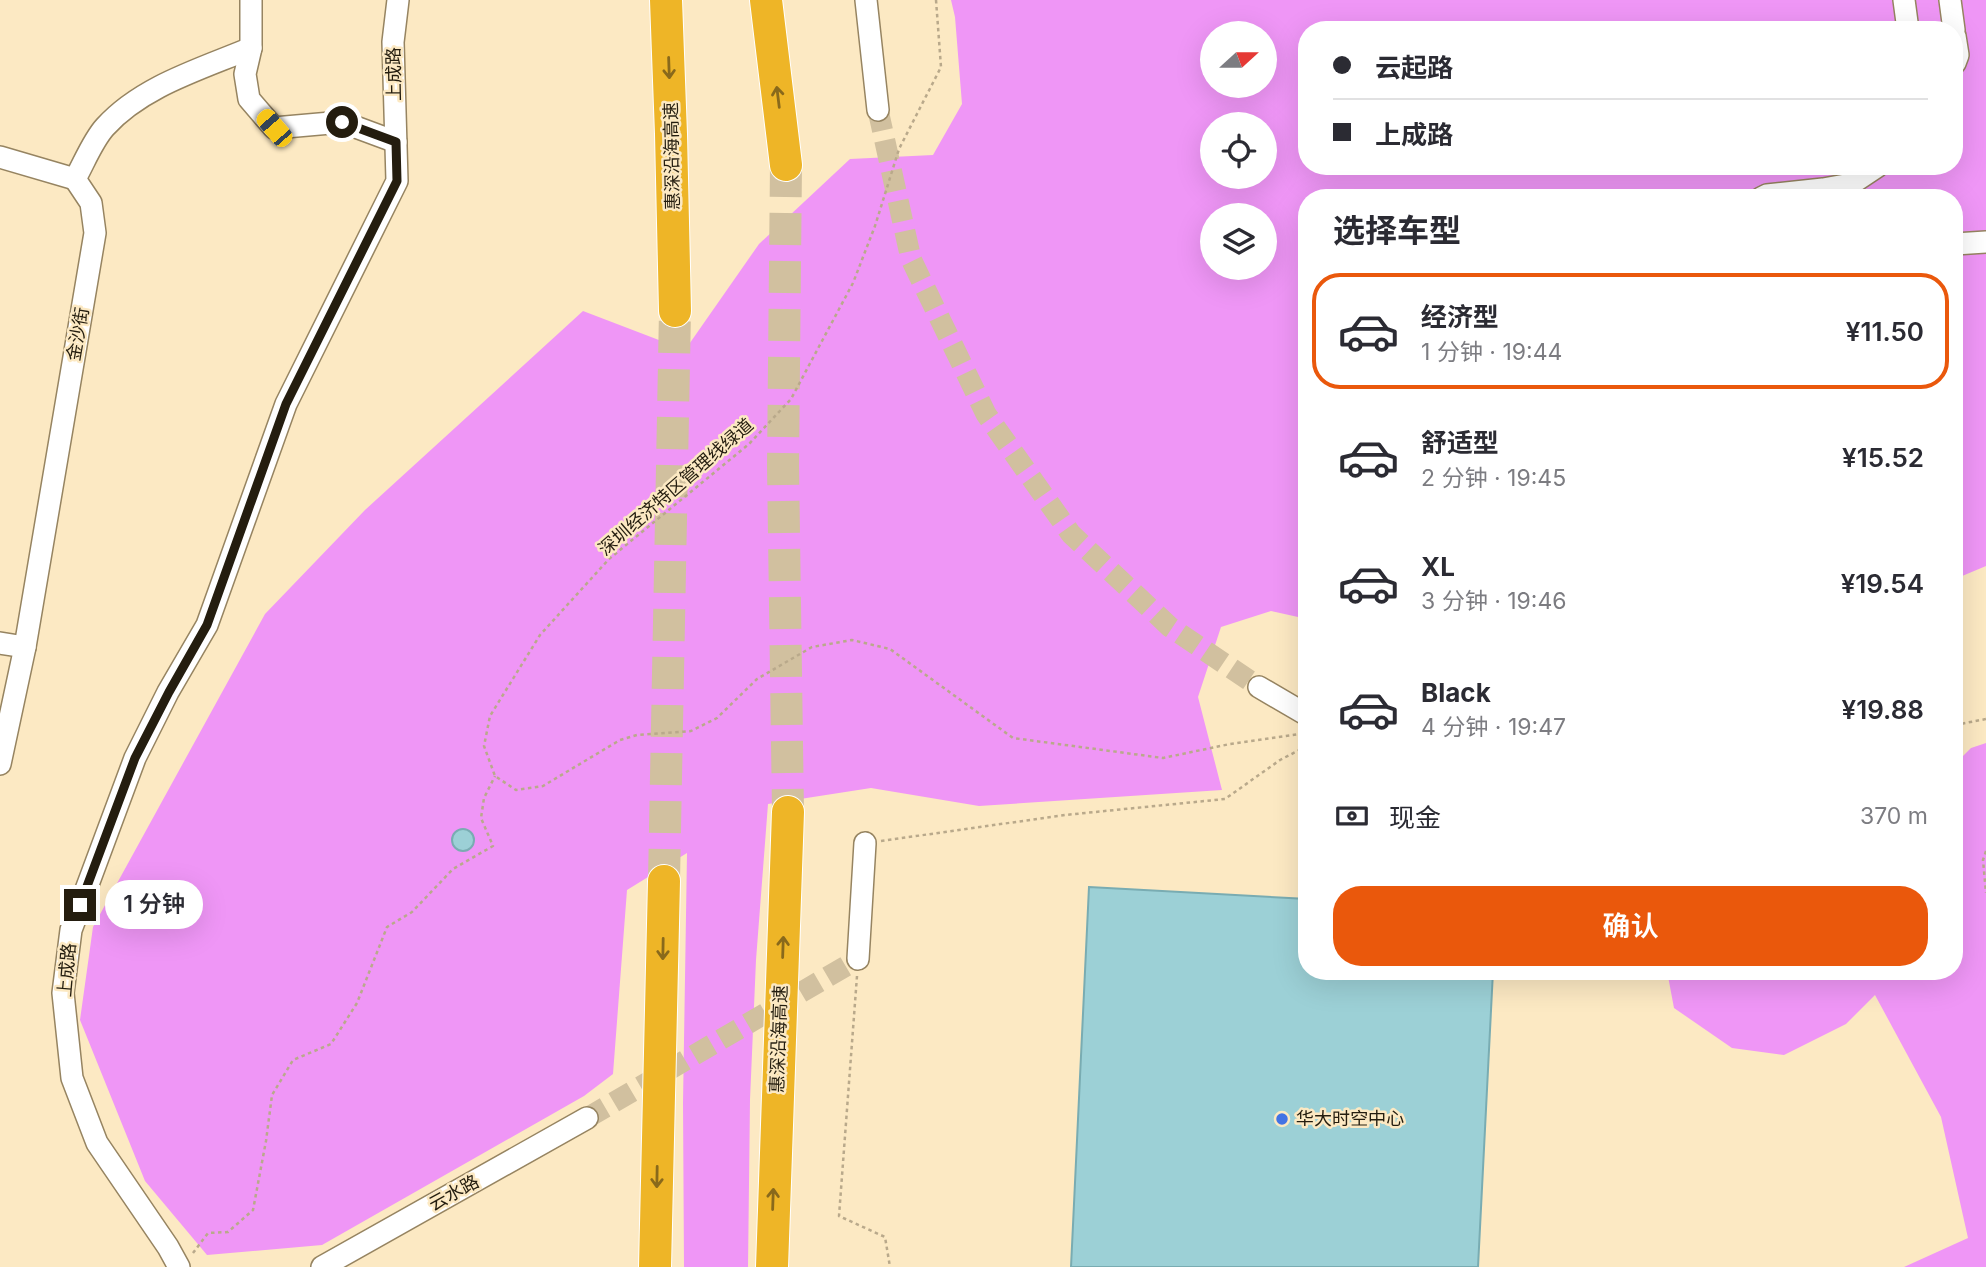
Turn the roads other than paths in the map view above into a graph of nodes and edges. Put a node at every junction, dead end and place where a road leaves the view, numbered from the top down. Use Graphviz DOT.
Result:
graph roads {
  1 [pos="251,0"];
  2 [pos="398,0"];
  3 [pos="666,0"];
  4 [pos="766,0"];
  5 [pos="866,0"];
  6 [pos="882,0"];
  7 [pos="1904,0"];
  8 [pos="1950,0"];
  9 [pos="1907,21"];
  10 [pos="1953,21"];
  11 [pos="870,42"];
  12 [pos="251,48"];
  13 [pos="878,110"];
  14 [pos="396,142"];
  15 [pos="0,157"];
  16 [pos="786,165"];
  17 [pos="1864,175"];
  18 [pos="75,179"];
  19 [pos="1823,189"];
  20 [pos="1986,242"];
  21 [pos="1963,243"];
  22 [pos="676,311"];
  23 [pos="0,643"];
  24 [pos="25,647"];
  25 [pos="1259,687"];
  26 [pos="1298,710"];
  27 [pos="0,764"];
  28 [pos="788,812"];
  29 [pos="865,843"];
  30 [pos="664,881"];
  31 [pos="858,959"];
  32 [pos="587,1118"];
  33 [pos="184,1263"];
  34 [pos="322,1267"];
  35 [pos="655,1267"];
  36 [pos="772,1267"];
  1 -- 12 [label="street"];
  2 -- 14 [label="street, 上成路"];
  3 -- 22 [label="highway, 惠深沿海高速, one-way"];
  16 -- 4 [label="highway, one-way"];
  5 -- 11 [label="street"];
  6 -- 11 [label="street"];
  7 -- 9 [label="street"];
  8 -- 10 [label="street"];
  11 -- 13 [label="street"];
  12 -- 14 [label="street"];
  12 -- 18 [label="street"];
  14 -- 33 [label="street, 上成路"];
  15 -- 18 [label="street"];
  17 -- 19 [label="street"];
  18 -- 24 [label="street, 金沙街"];
  20 -- 21 [label="street"];
  23 -- 24 [label="street"];
  24 -- 27 [label="street, 金沙街"];
  25 -- 26 [label="street"];
  36 -- 28 [label="highway, 惠深沿海高速, one-way"];
  29 -- 31 [label="street"];
  30 -- 35 [label="highway, one-way"];
  32 -- 34 [label="street, 云水路"];
}
